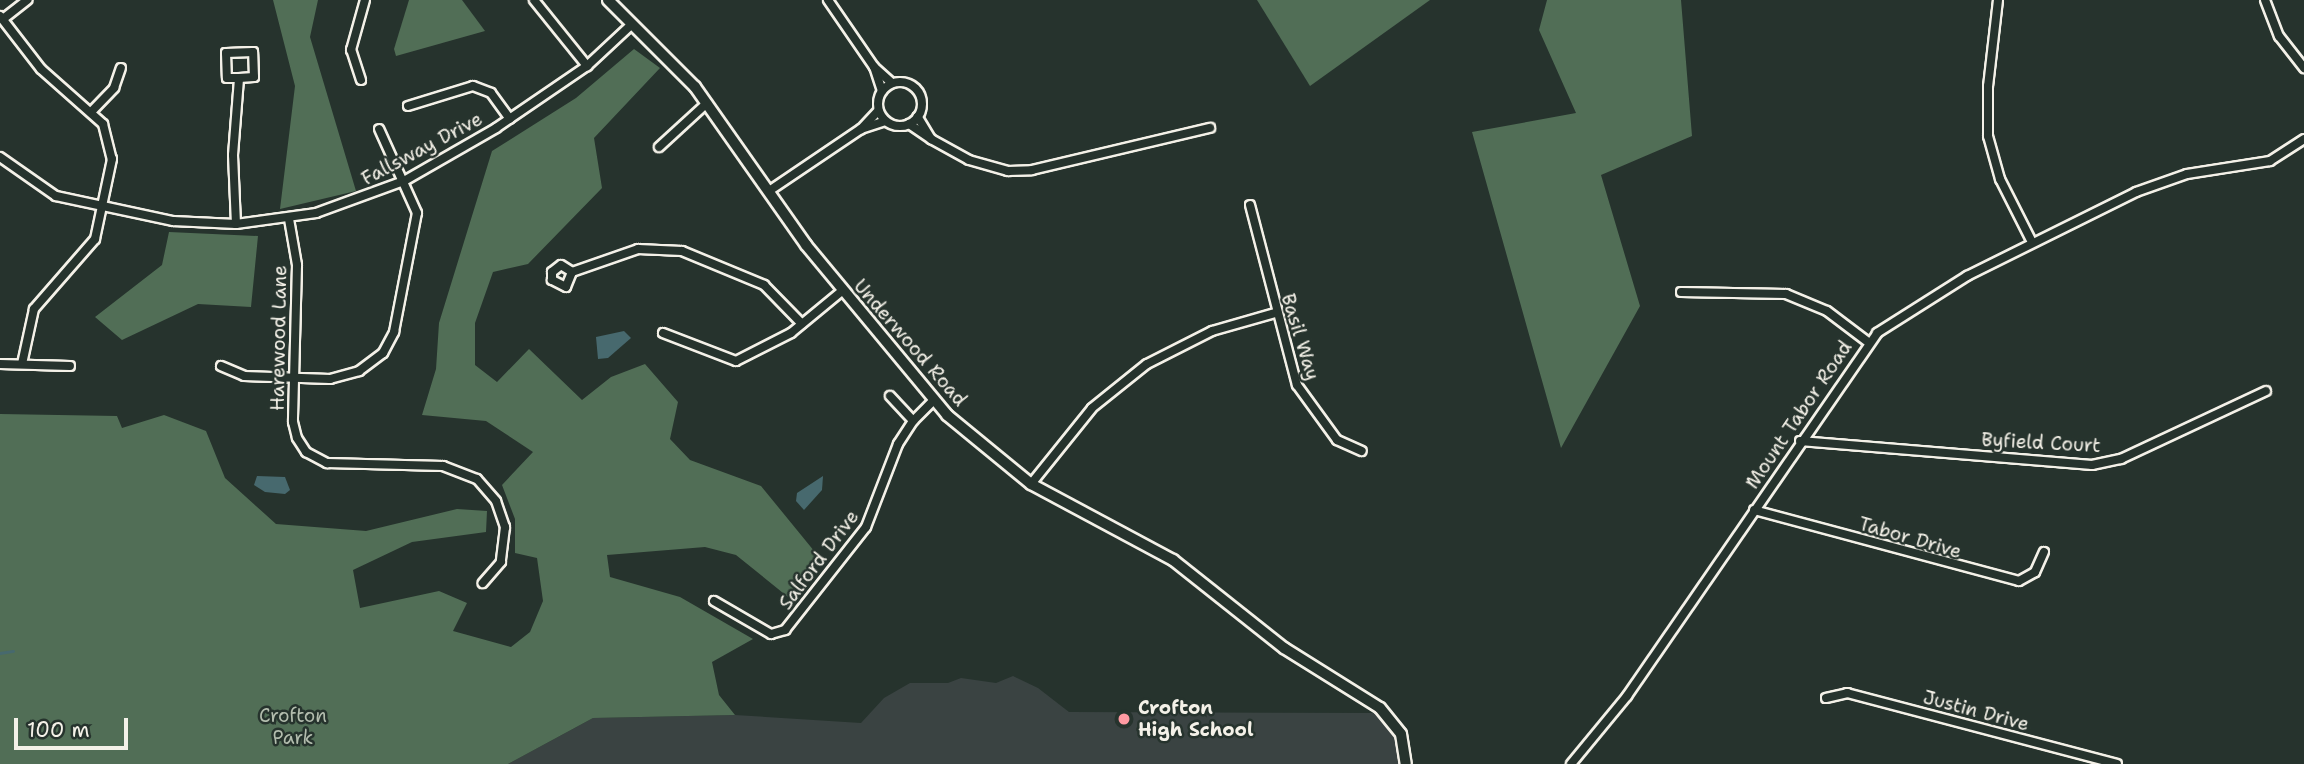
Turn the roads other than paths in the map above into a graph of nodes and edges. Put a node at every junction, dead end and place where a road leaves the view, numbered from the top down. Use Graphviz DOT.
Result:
graph roads {
  1 [pos="27,0"];
  2 [pos="365,0"];
  3 [pos="534,0"];
  4 [pos="608,0"];
  5 [pos="828,0"];
  6 [pos="1998,0"];
  7 [pos="2265,0"];
  8 [pos="1,18"];
  9 [pos="632,23"];
  10 [pos="587,66"];
  11 [pos="874,67"];
  12 [pos="121,68"];
  13 [pos="2304,68"];
  14 [pos="240,78"];
  15 [pos="362,80"];
  16 [pos="892,83"];
  17 [pos="882,91"];
  18 [pos="707,103"];
  19 [pos="408,106"];
  20 [pos="92,111"];
  21 [pos="878,111"];
  22 [pos="918,117"];
  23 [pos="510,119"];
  24 [pos="885,121"];
  25 [pos="909,124"];
  26 [pos="1210,128"];
  27 [pos="379,129"];
  28 [pos="862,129"];
  29 [pos="930,138"];
  30 [pos="2304,139"];
  31 [pos="659,147"];
  32 [pos="0,157"];
  33 [pos="404,181"];
  34 [pos="769,191"];
  35 [pos="1250,205"];
  36 [pos="104,208"];
  37 [pos="289,219"];
  38 [pos="236,224"];
  39 [pos="2032,242"];
  40 [pos="572,272"];
  41 [pos="842,291"];
  42 [pos="1681,292"];
  43 [pos="1275,313"];
  44 [pos="802,324"];
  45 [pos="663,333"];
  46 [pos="1868,342"];
  47 [pos="0,364"];
  48 [pos="22,364"];
  49 [pos="70,366"];
  50 [pos="220,366"];
  51 [pos="294,378"];
  52 [pos="2266,391"];
  53 [pos="890,396"];
  54 [pos="933,401"];
  55 [pos="913,421"];
  56 [pos="1800,441"];
  57 [pos="1362,451"];
  58 [pos="1031,484"];
  59 [pos="1754,510"];
  60 [pos="2044,552"];
  61 [pos="483,583"];
  62 [pos="714,601"];
  63 [pos="1826,698"];
  64 [pos="1406,764"];
  65 [pos="1571,764"];
  66 [pos="2117,764"];
  1 -- 8 [label="street"];
  2 -- 15 [label="street"];
  3 -- 10 [label="street"];
  4 -- 9 [label="street, Underwood Road"];
  5 -- 11 [label="street"];
  6 -- 39 [label="street"];
  7 -- 13 [label="street"];
  8 -- 20 [label="street"];
  9 -- 10 [label="street, Fallsway Drive"];
  9 -- 18 [label="street, Underwood Road"];
  10 -- 23 [label="street, Fallsway Drive"];
  11 -- 16 [label="street"];
  11 -- 17 [label="street"];
  12 -- 20 [label="street"];
  14 -- 14 [label="street"];
  14 -- 38 [label="street"];
  16 -- 17 [label="street"];
  16 -- 22 [label="street"];
  17 -- 21 [label="street"];
  18 -- 31 [label="street"];
  18 -- 34 [label="street, Underwood Road"];
  19 -- 23 [label="street"];
  20 -- 36 [label="street"];
  21 -- 24 [label="street"];
  21 -- 28 [label="street"];
  22 -- 25 [label="street"];
  22 -- 29 [label="street"];
  23 -- 33 [label="street, Fallsway Drive"];
  24 -- 25 [label="street"];
  24 -- 28 [label="street"];
  25 -- 29 [label="street"];
  26 -- 29 [label="street"];
  27 -- 33 [label="street"];
  28 -- 34 [label="street"];
  30 -- 39 [label="street, Mount Tabor Road"];
  32 -- 36 [label="street, Fallsway Drive"];
  33 -- 37 [label="street, Fallsway Drive"];
  33 -- 51 [label="street"];
  34 -- 41 [label="street, Underwood Road"];
  35 -- 43 [label="street, Basil Way"];
  36 -- 38 [label="street, Fallsway Drive"];
  36 -- 48 [label="street"];
  37 -- 38 [label="street, Fallsway Drive"];
  37 -- 51 [label="street, Harewood Lane"];
  39 -- 46 [label="street, Mount Tabor Road"];
  40 -- 44 [label="street"];
  41 -- 44 [label="street"];
  41 -- 54 [label="street, Underwood Road"];
  42 -- 46 [label="street"];
  43 -- 57 [label="street, Basil Way"];
  43 -- 58 [label="street"];
  44 -- 45 [label="street"];
  46 -- 56 [label="street, Mount Tabor Road"];
  47 -- 48 [label="street"];
  48 -- 49 [label="street"];
  50 -- 51 [label="street"];
  51 -- 61 [label="street, Harewood Lane"];
  52 -- 56 [label="street, Byfield Court"];
  53 -- 55 [label="street"];
  54 -- 55 [label="street, Salford Drive"];
  54 -- 58 [label="street, Underwood Road"];
  55 -- 62 [label="street, Salford Drive"];
  56 -- 59 [label="street, Mount Tabor Road"];
  58 -- 64 [label="street, Underwood Road"];
  59 -- 60 [label="street, Tabor Drive"];
  59 -- 65 [label="street, Mount Tabor Road"];
  63 -- 66 [label="street, Justin Drive"];
}
